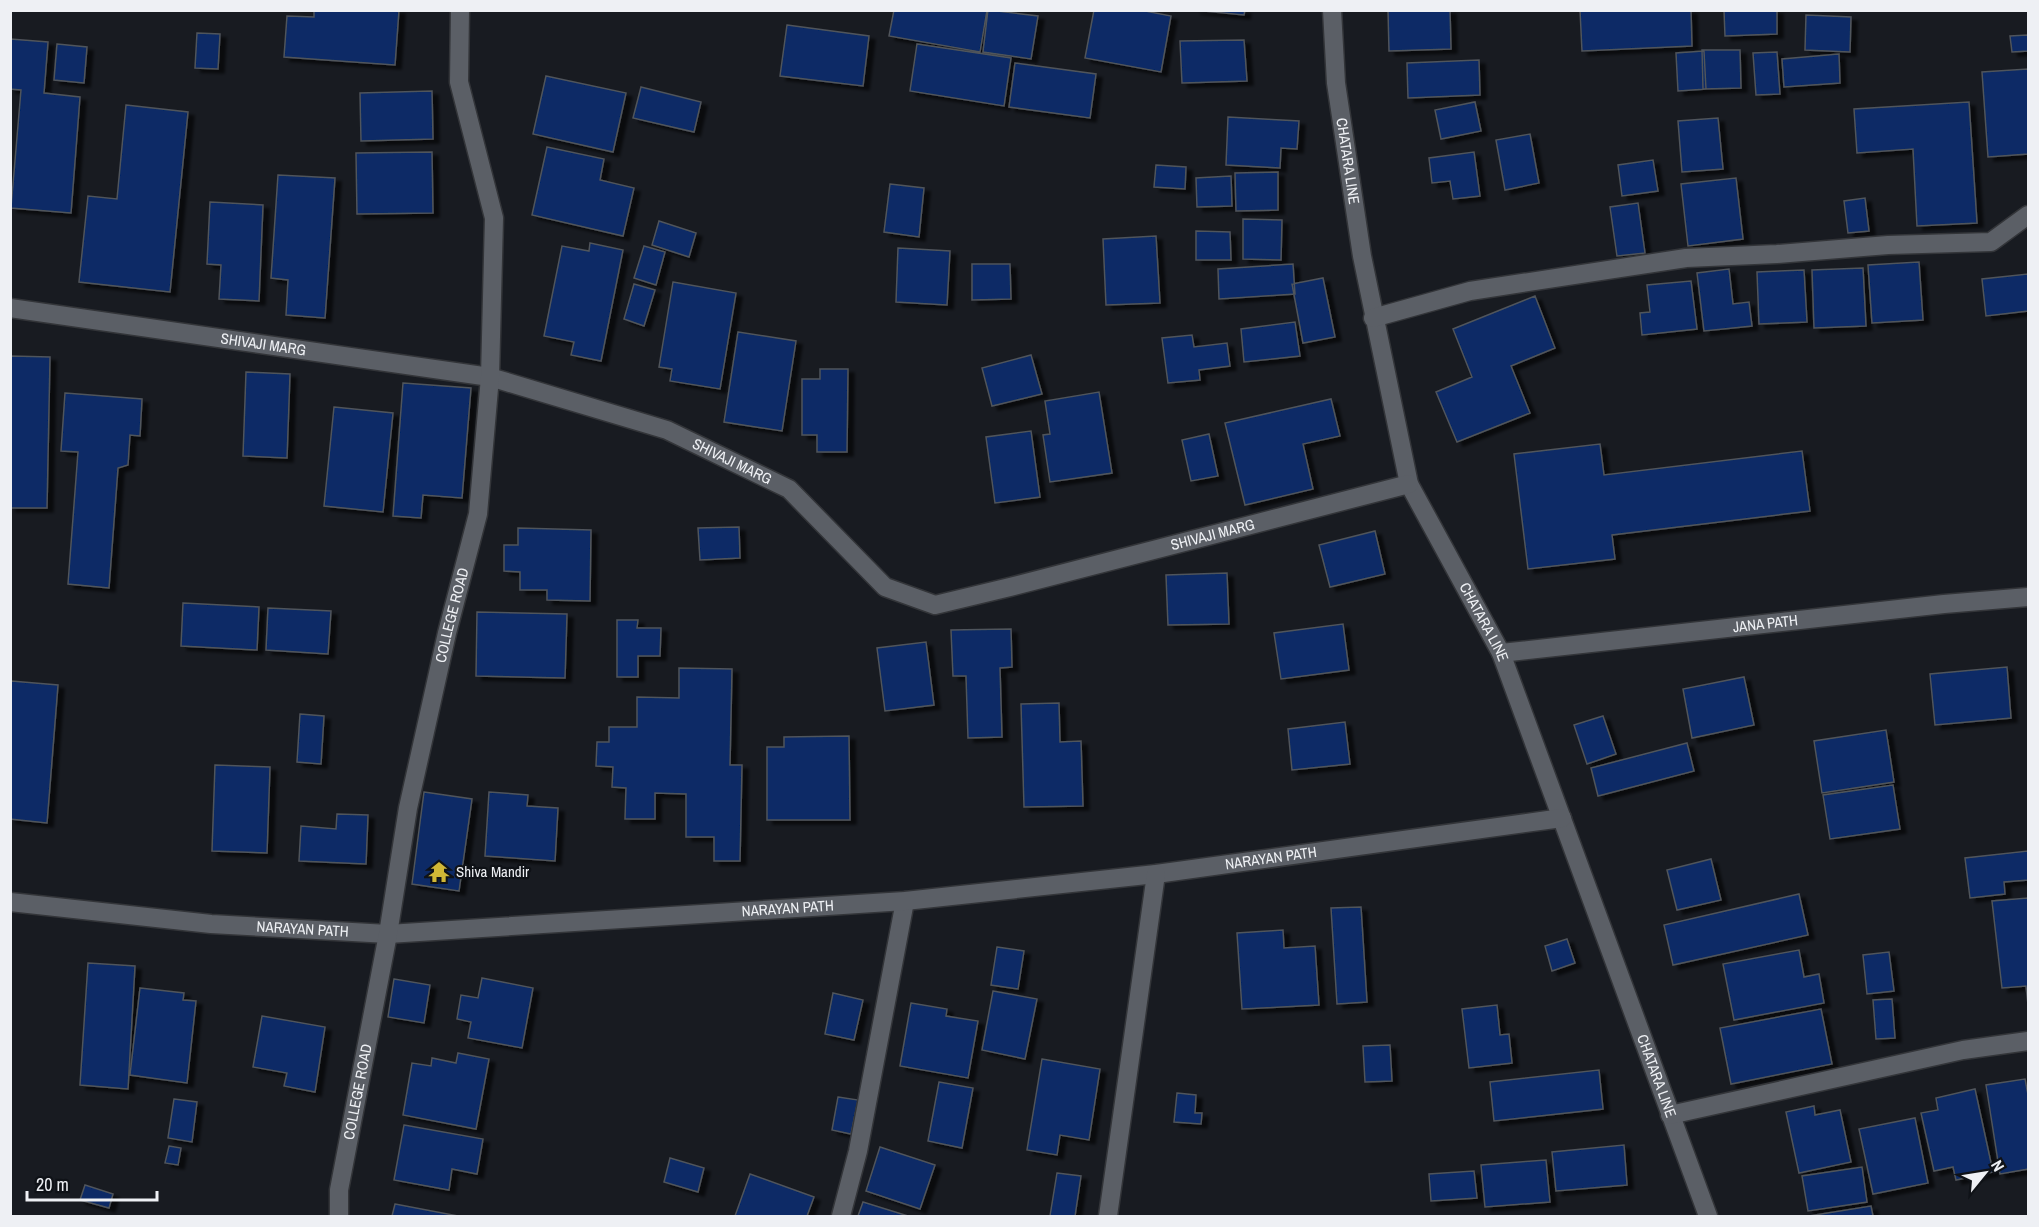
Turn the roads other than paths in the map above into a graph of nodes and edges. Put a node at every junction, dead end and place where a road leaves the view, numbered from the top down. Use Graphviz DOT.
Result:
graph roads {
  1 [pos="460,10"];
  2 [pos="1332,10"];
  3 [pos="2028,215"];
  4 [pos="10,308"];
  5 [pos="1373,318"];
  6 [pos="490,377"];
  7 [pos="1409,484"];
  8 [pos="2028,597"];
  9 [pos="1501,653"];
  10 [pos="1562,818"];
  11 [pos="1156,874"];
  12 [pos="905,901"];
  13 [pos="10,902"];
  14 [pos="388,933"];
  15 [pos="2028,1041"];
  16 [pos="1670,1114"];
  17 [pos="339,1216"];
  18 [pos="841,1216"];
  19 [pos="1108,1216"];
  20 [pos="1708,1216"];
  1 -- 6 [label="street, COLLEGE ROAD"];
  2 -- 5 [label="street, CHATARA LINE"];
  3 -- 5 [label="street"];
  4 -- 6 [label="street, SHIVAJI MARG"];
  5 -- 7 [label="street, CHATARA LINE"];
  6 -- 7 [label="street, SHIVAJI MARG"];
  6 -- 14 [label="street, COLLEGE ROAD"];
  7 -- 9 [label="street, CHATARA LINE"];
  8 -- 9 [label="street, JANA PATH"];
  9 -- 10 [label="street, CHATARA LINE"];
  10 -- 11 [label="street, NARAYAN PATH"];
  10 -- 16 [label="street, CHATARA LINE"];
  11 -- 12 [label="street, NARAYAN PATH"];
  11 -- 19 [label="street"];
  12 -- 14 [label="street, NARAYAN PATH"];
  12 -- 18 [label="street"];
  13 -- 14 [label="street, NARAYAN PATH"];
  14 -- 17 [label="street, COLLEGE ROAD"];
  15 -- 16 [label="street"];
  16 -- 20 [label="street, CHATARA LINE"];
}
